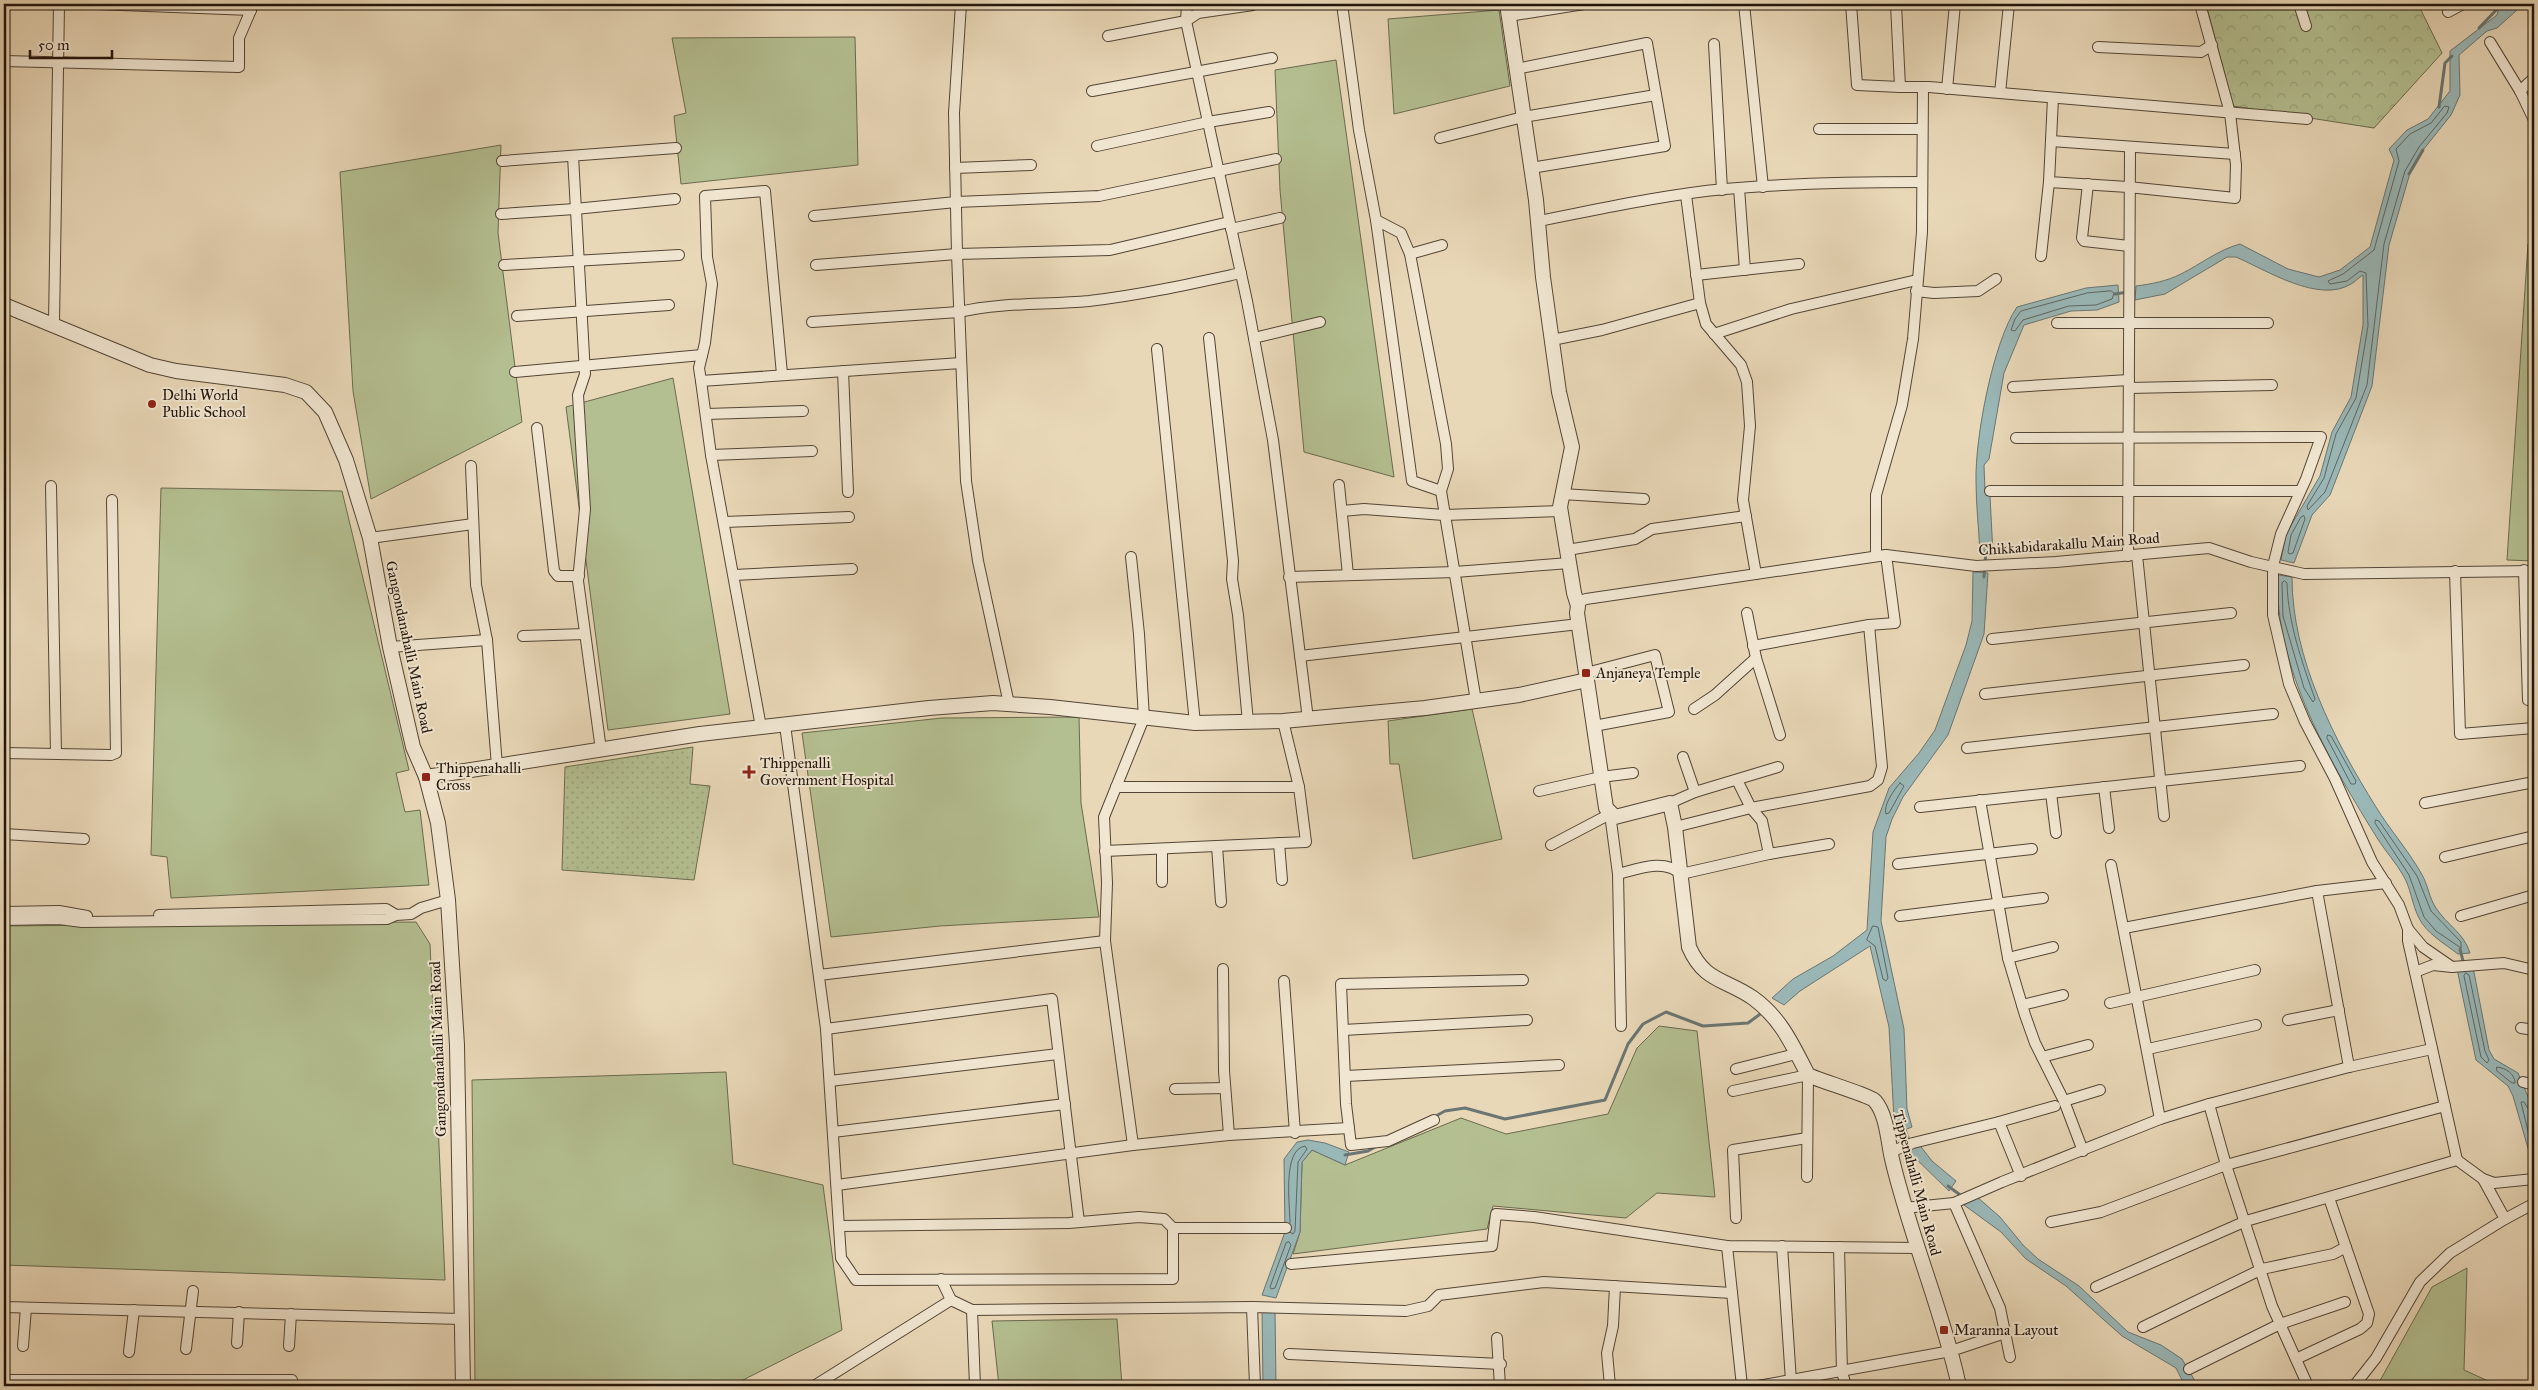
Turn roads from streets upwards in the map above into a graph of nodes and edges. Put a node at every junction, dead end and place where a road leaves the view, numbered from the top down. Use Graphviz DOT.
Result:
graph roads {
  1 [pos="58,4"];
  2 [pos="96,4"];
  3 [pos="961,4"];
  4 [pos="1187,4"];
  5 [pos="1342,4"];
  6 [pos="1584,4"];
  7 [pos="1744,4"];
  8 [pos="1851,4"];
  9 [pos="1896,4"];
  10 [pos="1955,4"];
  11 [pos="2009,4"];
  12 [pos="2200,4"];
  13 [pos="2299,4"];
  14 [pos="2463,4"];
  15 [pos="1254,5"];
  16 [pos="252,7"];
  17 [pos="1508,10"];
  18 [pos="2448,12"];
  19 [pos="1186,22"];
  20 [pos="2306,26"];
  21 [pos="1108,36"];
  22 [pos="2490,42"];
  23 [pos="1714,44"];
  24 [pos="2212,45"];
  25 [pos="2098,47"];
  26 [pos="1272,58"];
  27 [pos="4,61"];
  28 [pos="58,63"];
  29 [pos="1516,69"];
  30 [pos="1197,73"];
  31 [pos="2534,78"];
  32 [pos="1900,87"];
  33 [pos="1922,87"];
  34 [pos="1947,89"];
  35 [pos="1092,91"];
  36 [pos="2520,91"];
  37 [pos="2000,94"];
  38 [pos="1656,95"];
  39 [pos="2053,98"];
  40 [pos="1270,112"];
  41 [pos="2230,113"];
  42 [pos="1523,117"];
  43 [pos="2307,120"];
  44 [pos="2534,120"];
  45 [pos="1208,122"];
  46 [pos="1819,129"];
  47 [pos="1922,129"];
  48 [pos="1440,138"];
  49 [pos="2051,141"];
  50 [pos="1097,146"];
  51 [pos="676,148"];
  52 [pos="2130,148"];
  53 [pos="2235,154"];
  54 [pos="573,156"];
  55 [pos="1276,159"];
  56 [pos="502,161"];
  57 [pos="1031,165"];
  58 [pos="955,168"];
  59 [pos="1531,168"];
  60 [pos="1218,171"];
  61 [pos="1922,182"];
  62 [pos="2049,182"];
  63 [pos="2088,184"];
  64 [pos="2128,186"];
  65 [pos="1763,187"];
  66 [pos="1739,188"];
  67 [pos="1722,190"];
  68 [pos="1686,194"];
  69 [pos="675,199"];
  70 [pos="956,202"];
  71 [pos="575,209"];
  72 [pos="501,214"];
  73 [pos="814,216"];
  74 [pos="1280,218"];
  75 [pos="1376,220"];
  76 [pos="1538,221"];
  77 [pos="1230,225"];
  78 [pos="1442,245"];
  79 [pos="2129,246"];
  80 [pos="679,254"];
  81 [pos="957,254"];
  82 [pos="1410,254"];
  83 [pos="2041,256"];
  84 [pos="578,261"];
  85 [pos="1799,264"];
  86 [pos="504,265"];
  87 [pos="816,265"];
  88 [pos="1745,270"];
  89 [pos="1241,273"];
  90 [pos="1696,276"];
  91 [pos="1996,279"];
  92 [pos="1917,280"];
  93 [pos="1916,291"];
  94 [pos="1700,304"];
  95 [pos="4,305"];
  96 [pos="669,305"];
  97 [pos="580,310"];
  98 [pos="959,312"];
  99 [pos="517,316"];
  100 [pos="812,322"];
  101 [pos="1320,322"];
  102 [pos="2057,323"];
  103 [pos="2130,323"];
  104 [pos="2268,323"];
  105 [pos="54,324"];
  106 [pos="1714,334"];
  107 [pos="1210,338"];
  108 [pos="1254,338"];
  109 [pos="1552,340"];
  110 [pos="1157,349"];
  111 [pos="702,355"];
  112 [pos="961,363"];
  113 [pos="585,365"];
  114 [pos="843,371"];
  115 [pos="515,372"];
  116 [pos="782,374"];
  117 [pos="701,381"];
  118 [pos="2129,384"];
  119 [pos="2272,385"];
  120 [pos="2013,388"];
  121 [pos="803,411"];
  122 [pos="706,414"];
  123 [pos="536,428"];
  124 [pos="2129,436"];
  125 [pos="2016,438"];
  126 [pos="812,451"];
  127 [pos="711,455"];
  128 [pos="471,466"];
  129 [pos="1339,485"];
  130 [pos="51,486"];
  131 [pos="4,490"];
  132 [pos="2128,490"];
  133 [pos="1441,491"];
  134 [pos="1990,491"];
  135 [pos="848,492"];
  136 [pos="2300,492"];
  137 [pos="1562,494"];
  138 [pos="1644,499"];
  139 [pos="112,500"];
  140 [pos="1342,511"];
  141 [pos="1561,511"];
  142 [pos="1444,516"];
  143 [pos="1746,516"];
  144 [pos="849,517"];
  145 [pos="724,522"];
  146 [pos="473,524"];
  147 [pos="4,538"];
  148 [pos="370,538"];
  149 [pos="2132,555"];
  150 [pos="1881,556"];
  151 [pos="1568,557"];
  152 [pos="1131,558"];
  153 [pos="2273,566"];
  154 [pos="852,569"];
  155 [pos="2529,570"];
  156 [pos="2455,571"];
  157 [pos="1455,572"];
  158 [pos="1756,574"];
  159 [pos="734,575"];
  160 [pos="1348,575"];
  161 [pos="579,576"];
  162 [pos="1289,577"];
  163 [pos="1578,606"];
  164 [pos="1747,613"];
  165 [pos="2231,613"];
  166 [pos="2144,623"];
  167 [pos="1579,624"];
  168 [pos="1869,625"];
  169 [pos="585,634"];
  170 [pos="523,636"];
  171 [pos="1466,636"];
  172 [pos="1992,639"];
  173 [pos="487,640"];
  174 [pos="390,646"];
  175 [pos="1753,646"];
  176 [pos="1300,656"];
  177 [pos="1756,658"];
  178 [pos="2244,665"];
  179 [pos="1586,676"];
  180 [pos="2149,676"];
  181 [pos="1985,694"];
  182 [pos="2528,700"];
  183 [pos="1476,701"];
  184 [pos="1009,704"];
  185 [pos="1694,709"];
  186 [pos="2273,714"];
  187 [pos="1144,718"];
  188 [pos="1308,719"];
  189 [pos="1283,720"];
  190 [pos="1248,722"];
  191 [pos="1196,723"];
  192 [pos="785,725"];
  193 [pos="1594,726"];
  194 [pos="761,727"];
  195 [pos="2154,727"];
  196 [pos="2534,728"];
  197 [pos="1780,735"];
  198 [pos="1968,748"];
  199 [pos="601,750"];
  200 [pos="4,753"];
  201 [pos="56,753"];
  202 [pos="1684,757"];
  203 [pos="497,766"];
  204 [pos="2300,766"];
  205 [pos="1778,767"];
  206 [pos="1633,773"];
  207 [pos="426,777"];
  208 [pos="1601,777"];
  209 [pos="1737,780"];
  210 [pos="2160,781"];
  211 [pos="2534,782"];
  212 [pos="1299,786"];
  213 [pos="1116,787"];
  214 [pos="2104,787"];
  215 [pos="1539,791"];
  216 [pos="1695,792"];
  217 [pos="2051,793"];
  218 [pos="1980,800"];
  219 [pos="1670,803"];
  220 [pos="2425,803"];
  221 [pos="1920,807"];
  222 [pos="1751,808"];
  223 [pos="1610,814"];
  224 [pos="2164,816"];
  225 [pos="1675,827"];
  226 [pos="2109,828"];
  227 [pos="2056,833"];
  228 [pos="4,834"];
  229 [pos="2534,836"];
  230 [pos="84,839"];
  231 [pos="1279,843"];
  232 [pos="1829,844"];
  233 [pos="1551,845"];
  234 [pos="1217,846"];
  235 [pos="1162,849"];
  236 [pos="2032,849"];
  237 [pos="1105,852"];
  238 [pos="1769,854"];
  239 [pos="1989,854"];
  240 [pos="2445,857"];
  241 [pos="1898,864"];
  242 [pos="2111,865"];
  243 [pos="1618,874"];
  244 [pos="1681,874"];
  245 [pos="1282,880"];
  246 [pos="1162,882"];
  247 [pos="2386,883"];
  248 [pos="2317,891"];
  249 [pos="2534,895"];
  250 [pos="2042,898"];
  251 [pos="448,900"];
  252 [pos="1221,902"];
  253 [pos="1997,904"];
  254 [pos="4,912"];
  255 [pos="396,915"];
  256 [pos="1900,916"];
  257 [pos="2460,916"];
  258 [pos="4,920"];
  259 [pos="2124,928"];
  260 [pos="2408,929"];
  261 [pos="1105,941"];
  262 [pos="2053,946"];
  263 [pos="2008,958"];
  264 [pos="2452,967"];
  265 [pos="1223,969"];
  266 [pos="2255,970"];
  267 [pos="2534,970"];
  268 [pos="2415,972"];
  269 [pos="819,975"];
  270 [pos="1524,980"];
  271 [pos="1284,981"];
  272 [pos="2063,995"];
  273 [pos="2137,997"];
  274 [pos="2110,1003"];
  275 [pos="2022,1006"];
  276 [pos="2339,1010"];
  277 [pos="1527,1020"];
  278 [pos="2288,1020"];
  279 [pos="2256,1025"];
  280 [pos="1621,1026"];
  281 [pos="2521,1028"];
  282 [pos="826,1029"];
  283 [pos="1343,1030"];
  284 [pos="2534,1030"];
  285 [pos="2088,1045"];
  286 [pos="2148,1049"];
  287 [pos="2432,1049"];
  288 [pos="1058,1054"];
  289 [pos="1796,1054"];
  290 [pos="2042,1057"];
  291 [pos="1559,1065"];
  292 [pos="2349,1067"];
  293 [pos="1736,1069"];
  294 [pos="1808,1075"];
  295 [pos="1346,1076"];
  296 [pos="830,1081"];
  297 [pos="2523,1082"];
  298 [pos="2534,1085"];
  299 [pos="1225,1088"];
  300 [pos="1175,1089"];
  301 [pos="1733,1090"];
  302 [pos="2100,1090"];
  303 [pos="2059,1103"];
  304 [pos="1064,1104"];
  305 [pos="2209,1104"];
  306 [pos="2445,1106"];
  307 [pos="2160,1119"];
  308 [pos="1434,1120"];
  309 [pos="1999,1122"];
  310 [pos="1350,1128"];
  311 [pos="833,1132"];
  312 [pos="1295,1132"];
  313 [pos="1229,1135"];
  314 [pos="1807,1138"];
  315 [pos="1133,1145"];
  316 [pos="1901,1148"];
  317 [pos="2083,1151"];
  318 [pos="1071,1155"];
  319 [pos="2457,1160"];
  320 [pos="2226,1164"];
  321 [pos="2021,1176"];
  322 [pos="1807,1177"];
  323 [pos="2484,1179"];
  324 [pos="2534,1179"];
  325 [pos="837,1185"];
  326 [pos="2329,1198"];
  327 [pos="2534,1200"];
  328 [pos="1956,1202"];
  329 [pos="1904,1208"];
  330 [pos="1736,1218"];
  331 [pos="2505,1219"];
  332 [pos="2246,1221"];
  333 [pos="1080,1222"];
  334 [pos="2051,1222"];
  335 [pos="840,1226"];
  336 [pos="1172,1228"];
  337 [pos="1286,1228"];
  338 [pos="1728,1246"];
  339 [pos="1782,1246"];
  340 [pos="1839,1247"];
  341 [pos="2346,1247"];
  342 [pos="1916,1248"];
  343 [pos="1291,1264"];
  344 [pos="2262,1269"];
  345 [pos="941,1279"];
  346 [pos="1615,1286"];
  347 [pos="2096,1287"];
  348 [pos="193,1291"];
  349 [pos="1732,1293"];
  350 [pos="951,1300"];
  351 [pos="2345,1302"];
  352 [pos="4,1307"];
  353 [pos="1252,1307"];
  354 [pos="26,1308"];
  355 [pos="134,1310"];
  356 [pos="972,1310"];
  357 [pos="190,1311"];
  358 [pos="240,1312"];
  359 [pos="291,1314"];
  360 [pos="461,1319"];
  361 [pos="2280,1324"];
  362 [pos="2143,1327"];
  363 [pos="2005,1333"];
  364 [pos="1497,1338"];
  365 [pos="237,1343"];
  366 [pos="23,1346"];
  367 [pos="289,1346"];
  368 [pos="186,1349"];
  369 [pos="1951,1351"];
  370 [pos="129,1352"];
  371 [pos="1289,1354"];
  372 [pos="2010,1357"];
  373 [pos="2296,1359"];
  374 [pos="1500,1364"];
  375 [pos="2189,1369"];
  376 [pos="1842,1372"];
  377 [pos="4,1380"];
  378 [pos="1798,1382"];
  379 [pos="291,1386"];
  380 [pos="463,1386"];
  381 [pos="814,1386"];
  382 [pos="975,1386"];
  383 [pos="1255,1386"];
  384 [pos="1500,1386"];
  385 [pos="1610,1386"];
  386 [pos="1742,1386"];
  387 [pos="1758,1386"];
  388 [pos="1846,1386"];
  389 [pos="1960,1386"];
  390 [pos="2308,1386"];
  391 [pos="2354,1386"];
  1 -- 28 [label="street"];
  2 -- 16 [label="street"];
  3 -- 58 [label="street"];
  4 -- 19 [label="street"];
  5 -- 75 [label="street"];
  6 -- 17 [label="street"];
  7 -- 65 [label="street"];
  8 -- 32 [label="street"];
  9 -- 32 [label="street"];
  10 -- 34 [label="street"];
  11 -- 37 [label="street"];
  12 -- 24 [label="street"];
  13 -- 20 [label="street"];
  14 -- 18 [label="street"];
  15 -- 19 [label="street"];
  16 -- 28 [label="street"];
  17 -- 29 [label="street"];
  19 -- 21 [label="street"];
  19 -- 30 [label="street"];
  22 -- 36 [label="street"];
  23 -- 67 [label="street"];
  24 -- 25 [label="street"];
  24 -- 41 [label="street"];
  26 -- 30 [label="street"];
  27 -- 28 [label="street"];
  28 -- 105 [label="street"];
  29 -- 38 [label="street"];
  29 -- 42 [label="street"];
  30 -- 35 [label="street"];
  30 -- 45 [label="street"];
  31 -- 36 [label="street"];
  32 -- 33 [label="street"];
  33 -- 34 [label="street"];
  33 -- 47 [label="street"];
  34 -- 37 [label="street"];
  36 -- 44 [label="street"];
  37 -- 39 [label="street"];
  38 -- 42 [label="street"];
  38 -- 59 [label="street"];
  39 -- 41 [label="street"];
  39 -- 49 [label="street"];
  40 -- 45 [label="street"];
  41 -- 43 [label="street"];
  41 -- 53 [label="street"];
  42 -- 48 [label="street"];
  42 -- 59 [label="street"];
  45 -- 50 [label="street"];
  45 -- 60 [label="street"];
  46 -- 47 [label="street"];
  47 -- 61 [label="street"];
  49 -- 52 [label="street"];
  49 -- 62 [label="street"];
  51 -- 54 [label="street"];
  52 -- 53 [label="street"];
  52 -- 64 [label="street"];
  53 -- 64 [label="street"];
  54 -- 56 [label="street"];
  54 -- 71 [label="street"];
  55 -- 60 [label="street"];
  57 -- 58 [label="street"];
  58 -- 70 [label="street"];
  59 -- 76 [label="street"];
  60 -- 70 [label="street"];
  60 -- 77 [label="street"];
  61 -- 65 [label="street"];
  61 -- 92 [label="street"];
  62 -- 63 [label="street"];
  62 -- 83 [label="street"];
  63 -- 64 [label="street"];
  63 -- 79 [label="street"];
  64 -- 79 [label="street"];
  65 -- 66 [label="street"];
  66 -- 67 [label="street"];
  66 -- 88 [label="street"];
  67 -- 68 [label="street"];
  68 -- 76 [label="street"];
  68 -- 90 [label="street"];
  69 -- 71 [label="street"];
  70 -- 73 [label="street"];
  70 -- 81 [label="street"];
  71 -- 72 [label="street"];
  71 -- 84 [label="street"];
  74 -- 77 [label="street"];
  75 -- 82 [label="street"];
  75 -- 133 [label="street"];
  76 -- 109 [label="street"];
  77 -- 81 [label="street"];
  77 -- 89 [label="street"];
  78 -- 82 [label="street"];
  79 -- 103 [label="street"];
  80 -- 84 [label="street"];
  81 -- 87 [label="street"];
  81 -- 98 [label="street"];
  82 -- 133 [label="street"];
  84 -- 86 [label="street"];
  84 -- 97 [label="street"];
  85 -- 88 [label="street"];
  88 -- 90 [label="street"];
  89 -- 98 [label="street"];
  89 -- 108 [label="street"];
  90 -- 94 [label="street"];
  91 -- 93 [label="street"];
  92 -- 93 [label="street"];
  92 -- 106 [label="street"];
  93 -- 150 [label="street"];
  94 -- 106 [label="street"];
  94 -- 109 [label="street"];
  95 -- 105 [label="street, Gangondanahalli Main Road"];
  96 -- 97 [label="street"];
  97 -- 99 [label="street"];
  97 -- 113 [label="street"];
  98 -- 100 [label="street"];
  98 -- 112 [label="street"];
  101 -- 108 [label="street"];
  102 -- 103 [label="street"];
  103 -- 104 [label="street"];
  103 -- 118 [label="street"];
  105 -- 148 [label="street, Gangondanahalli Main Road"];
  106 -- 143 [label="street"];
  107 -- 190 [label="street"];
  108 -- 162 [label="street"];
  109 -- 137 [label="street"];
  110 -- 191 [label="street"];
  111 -- 113 [label="street"];
  111 -- 116 [label="street"];
  111 -- 117 [label="street"];
  112 -- 114 [label="street"];
  112 -- 184 [label="street"];
  113 -- 115 [label="street"];
  113 -- 161 [label="street"];
  114 -- 116 [label="street"];
  114 -- 135 [label="street"];
  116 -- 117 [label="street"];
  117 -- 122 [label="street"];
  118 -- 119 [label="street"];
  118 -- 120 [label="street"];
  118 -- 124 [label="street"];
  121 -- 122 [label="street"];
  122 -- 127 [label="street"];
  123 -- 161 [label="street"];
  124 -- 125 [label="street"];
  124 -- 132 [label="street"];
  124 -- 136 [label="street"];
  126 -- 127 [label="street"];
  127 -- 145 [label="street"];
  128 -- 146 [label="street"];
  129 -- 140 [label="street"];
  130 -- 201 [label="street"];
  131 -- 147 [label="street"];
  132 -- 134 [label="street"];
  132 -- 136 [label="street"];
  132 -- 149 [label="street"];
  133 -- 142 [label="street"];
  136 -- 153 [label="street"];
  137 -- 138 [label="street"];
  137 -- 141 [label="street"];
  139 -- 201 [label="street"];
  140 -- 142 [label="street"];
  140 -- 160 [label="street"];
  141 -- 142 [label="street"];
  141 -- 151 [label="street"];
  142 -- 157 [label="street"];
  143 -- 151 [label="street"];
  143 -- 158 [label="street"];
  144 -- 145 [label="street"];
  145 -- 159 [label="street"];
  146 -- 148 [label="street"];
  146 -- 173 [label="street"];
  148 -- 174 [label="street, Gangondanahalli Main Road"];
  149 -- 150 [label="street, Chikkabidarakallu Main Road"];
  149 -- 153 [label="street, Chikkabidarakallu Main Road"];
  149 -- 166 [label="street"];
  150 -- 158 [label="street, Chikkabidarakallu Main Road"];
  150 -- 168 [label="street"];
  151 -- 157 [label="street"];
  151 -- 163 [label="street"];
  152 -- 187 [label="street"];
  153 -- 156 [label="street, Chikkabidarakallu Main Road"];
  153 -- 247 [label="street"];
  154 -- 159 [label="street"];
  155 -- 156 [label="street, Chikkabidarakallu Main Road"];
  155 -- 182 [label="street"];
  156 -- 196 [label="street"];
  157 -- 160 [label="street"];
  157 -- 171 [label="street"];
  158 -- 163 [label="street, Chikkabidarakallu Main Road"];
  159 -- 194 [label="street"];
  160 -- 162 [label="street"];
  161 -- 169 [label="street"];
  162 -- 176 [label="street"];
  163 -- 167 [label="street"];
  164 -- 175 [label="street"];
  165 -- 166 [label="street"];
  166 -- 172 [label="street"];
  166 -- 180 [label="street"];
  167 -- 171 [label="street"];
  167 -- 179 [label="street"];
  168 -- 175 [label="street"];
  168 -- 222 [label="street"];
  169 -- 170 [label="street"];
  169 -- 199 [label="street"];
  171 -- 176 [label="street"];
  171 -- 183 [label="street"];
  173 -- 174 [label="street"];
  173 -- 203 [label="street"];
  174 -- 207 [label="street, Gangondanahalli Main Road"];
  175 -- 177 [label="street"];
  176 -- 188 [label="street"];
  177 -- 185 [label="street"];
  177 -- 197 [label="street"];
  178 -- 180 [label="street"];
  179 -- 183 [label="street"];
  179 -- 193 [label="street"];
  179 -- 193 [label="street"];
  180 -- 181 [label="street"];
  180 -- 195 [label="street"];
  183 -- 188 [label="street"];
  184 -- 187 [label="street"];
  184 -- 192 [label="street"];
  186 -- 195 [label="street"];
  187 -- 191 [label="street"];
  187 -- 213 [label="street"];
  188 -- 189 [label="street"];
  189 -- 190 [label="street"];
  189 -- 212 [label="street"];
  190 -- 191 [label="street"];
  192 -- 194 [label="street"];
  192 -- 269 [label="street"];
  193 -- 208 [label="street"];
  194 -- 199 [label="street"];
  195 -- 198 [label="street"];
  195 -- 210 [label="street"];
  199 -- 203 [label="street"];
  200 -- 201 [label="street"];
  202 -- 216 [label="street"];
  203 -- 207 [label="street"];
  204 -- 210 [label="street"];
  205 -- 209 [label="street"];
  206 -- 208 [label="street"];
  207 -- 251 [label="street, Gangondanahalli Main Road"];
  208 -- 215 [label="street"];
  208 -- 223 [label="street"];
  209 -- 216 [label="street"];
  209 -- 222 [label="street"];
  210 -- 214 [label="street"];
  210 -- 224 [label="street"];
  211 -- 220 [label="street"];
  212 -- 213 [label="street"];
  212 -- 231 [label="street"];
  213 -- 237 [label="street"];
  214 -- 217 [label="street"];
  214 -- 226 [label="street"];
  216 -- 219 [label="street"];
  217 -- 218 [label="street"];
  217 -- 227 [label="street"];
  218 -- 221 [label="street"];
  218 -- 239 [label="street"];
  219 -- 223 [label="street"];
  219 -- 225 [label="street"];
  222 -- 225 [label="street"];
  222 -- 238 [label="street"];
  223 -- 233 [label="street"];
  223 -- 243 [label="street"];
  225 -- 244 [label="street"];
  228 -- 230 [label="street"];
  229 -- 240 [label="street"];
  231 -- 234 [label="street"];
  231 -- 245 [label="street"];
  232 -- 238 [label="street"];
  234 -- 235 [label="street"];
  234 -- 252 [label="street"];
  235 -- 237 [label="street"];
  235 -- 246 [label="street"];
  236 -- 239 [label="street"];
  237 -- 261 [label="street"];
  238 -- 244 [label="street"];
  239 -- 241 [label="street"];
  239 -- 253 [label="street"];
  242 -- 259 [label="street"];
  243 -- 244 [label="street"];
  243 -- 280 [label="street"];
  244 -- 289 [label="street"];
  247 -- 248 [label="street"];
  247 -- 260 [label="street"];
  248 -- 259 [label="street"];
  248 -- 276 [label="street"];
  249 -- 257 [label="street"];
  250 -- 253 [label="street"];
  251 -- 255 [label="street"];
  251 -- 360 [label="street, Gangondanahalli Main Road"];
  253 -- 256 [label="street"];
  253 -- 263 [label="street"];
  254 -- 255 [label="street"];
  255 -- 258 [label="street"];
  259 -- 273 [label="street"];
  260 -- 264 [label="street"];
  260 -- 268 [label="street"];
  261 -- 269 [label="street"];
  261 -- 315 [label="street"];
  262 -- 263 [label="street"];
  263 -- 275 [label="street"];
  264 -- 267 [label="street"];
  264 -- 268 [label="street"];
  265 -- 299 [label="street"];
  266 -- 273 [label="street"];
  268 -- 287 [label="street"];
  269 -- 282 [label="street"];
  270 -- 283 [label="street"];
  271 -- 312 [label="street"];
  272 -- 275 [label="street"];
  273 -- 274 [label="street"];
  273 -- 286 [label="street"];
  275 -- 290 [label="street"];
  276 -- 278 [label="street"];
  276 -- 292 [label="street"];
  277 -- 283 [label="street"];
  279 -- 286 [label="street"];
  281 -- 284 [label="street"];
  282 -- 288 [label="street"];
  282 -- 296 [label="street"];
  283 -- 295 [label="street"];
  285 -- 290 [label="street"];
  286 -- 307 [label="street"];
  287 -- 292 [label="street"];
  287 -- 306 [label="street"];
  288 -- 296 [label="street"];
  288 -- 304 [label="street"];
  289 -- 293 [label="street"];
  289 -- 294 [label="street"];
  290 -- 303 [label="street"];
  291 -- 295 [label="street"];
  292 -- 305 [label="street"];
  294 -- 301 [label="street"];
  294 -- 314 [label="street"];
  294 -- 316 [label="street, Tippenahalli Main Road"];
  295 -- 310 [label="street"];
  296 -- 311 [label="street"];
  297 -- 298 [label="street"];
  299 -- 300 [label="street"];
  299 -- 313 [label="street"];
  302 -- 303 [label="street"];
  303 -- 309 [label="street"];
  303 -- 317 [label="street"];
  304 -- 311 [label="street"];
  304 -- 318 [label="street"];
  305 -- 307 [label="street"];
  305 -- 320 [label="street"];
  306 -- 319 [label="street"];
  306 -- 320 [label="street"];
  307 -- 317 [label="street"];
  308 -- 310 [label="street"];
  309 -- 316 [label="street"];
  309 -- 321 [label="street"];
  310 -- 312 [label="street"];
  311 -- 325 [label="street"];
  312 -- 313 [label="street"];
  313 -- 315 [label="street"];
  314 -- 322 [label="street"];
  314 -- 330 [label="street"];
  315 -- 318 [label="street"];
  316 -- 329 [label="street, Tippenahalli Main Road"];
  317 -- 321 [label="street"];
  318 -- 325 [label="street"];
  318 -- 333 [label="street"];
  319 -- 323 [label="street"];
  319 -- 326 [label="street"];
  320 -- 332 [label="street"];
  320 -- 334 [label="street"];
  321 -- 328 [label="street"];
  323 -- 324 [label="street"];
  323 -- 331 [label="street"];
  325 -- 335 [label="street"];
  326 -- 332 [label="street"];
  326 -- 341 [label="street"];
  327 -- 331 [label="street"];
  328 -- 329 [label="street"];
  328 -- 363 [label="street"];
  329 -- 342 [label="street, Tippenahalli Main Road"];
  331 -- 391 [label="street"];
  332 -- 344 [label="street"];
  332 -- 347 [label="street"];
  333 -- 335 [label="street"];
  333 -- 336 [label="street"];
  335 -- 345 [label="street"];
  336 -- 337 [label="street"];
  336 -- 345 [label="street"];
  338 -- 339 [label="street"];
  338 -- 343 [label="street"];
  338 -- 349 [label="street"];
  339 -- 340 [label="street"];
  339 -- 378 [label="street"];
  340 -- 342 [label="street"];
  340 -- 376 [label="street"];
  341 -- 344 [label="street"];
  341 -- 373 [label="street"];
  342 -- 369 [label="street, Tippenahalli Main Road"];
  344 -- 361 [label="street"];
  344 -- 362 [label="street"];
  345 -- 350 [label="street"];
  346 -- 349 [label="street"];
  346 -- 353 [label="street"];
  346 -- 385 [label="street"];
  348 -- 357 [label="street"];
  349 -- 386 [label="street"];
  350 -- 356 [label="street"];
  350 -- 381 [label="street"];
  351 -- 361 [label="street"];
  352 -- 354 [label="street"];
  353 -- 356 [label="street"];
  353 -- 383 [label="street"];
  354 -- 355 [label="street"];
  354 -- 366 [label="street"];
  355 -- 357 [label="street"];
  355 -- 370 [label="street"];
  356 -- 382 [label="street"];
  357 -- 358 [label="street"];
  357 -- 368 [label="street"];
  358 -- 359 [label="street"];
  358 -- 365 [label="street"];
  359 -- 360 [label="street"];
  359 -- 367 [label="street"];
  360 -- 380 [label="street, Gangondanahalli Main Road"];
  361 -- 373 [label="street"];
  361 -- 375 [label="street"];
  363 -- 369 [label="street"];
  363 -- 372 [label="street"];
  364 -- 374 [label="street"];
  369 -- 376 [label="street"];
  369 -- 389 [label="street, Tippenahalli Main Road"];
  371 -- 374 [label="street"];
  373 -- 390 [label="street"];
  374 -- 384 [label="street"];
  376 -- 378 [label="street"];
  376 -- 388 [label="street"];
  377 -- 379 [label="street"];
  378 -- 387 [label="street"];
}
